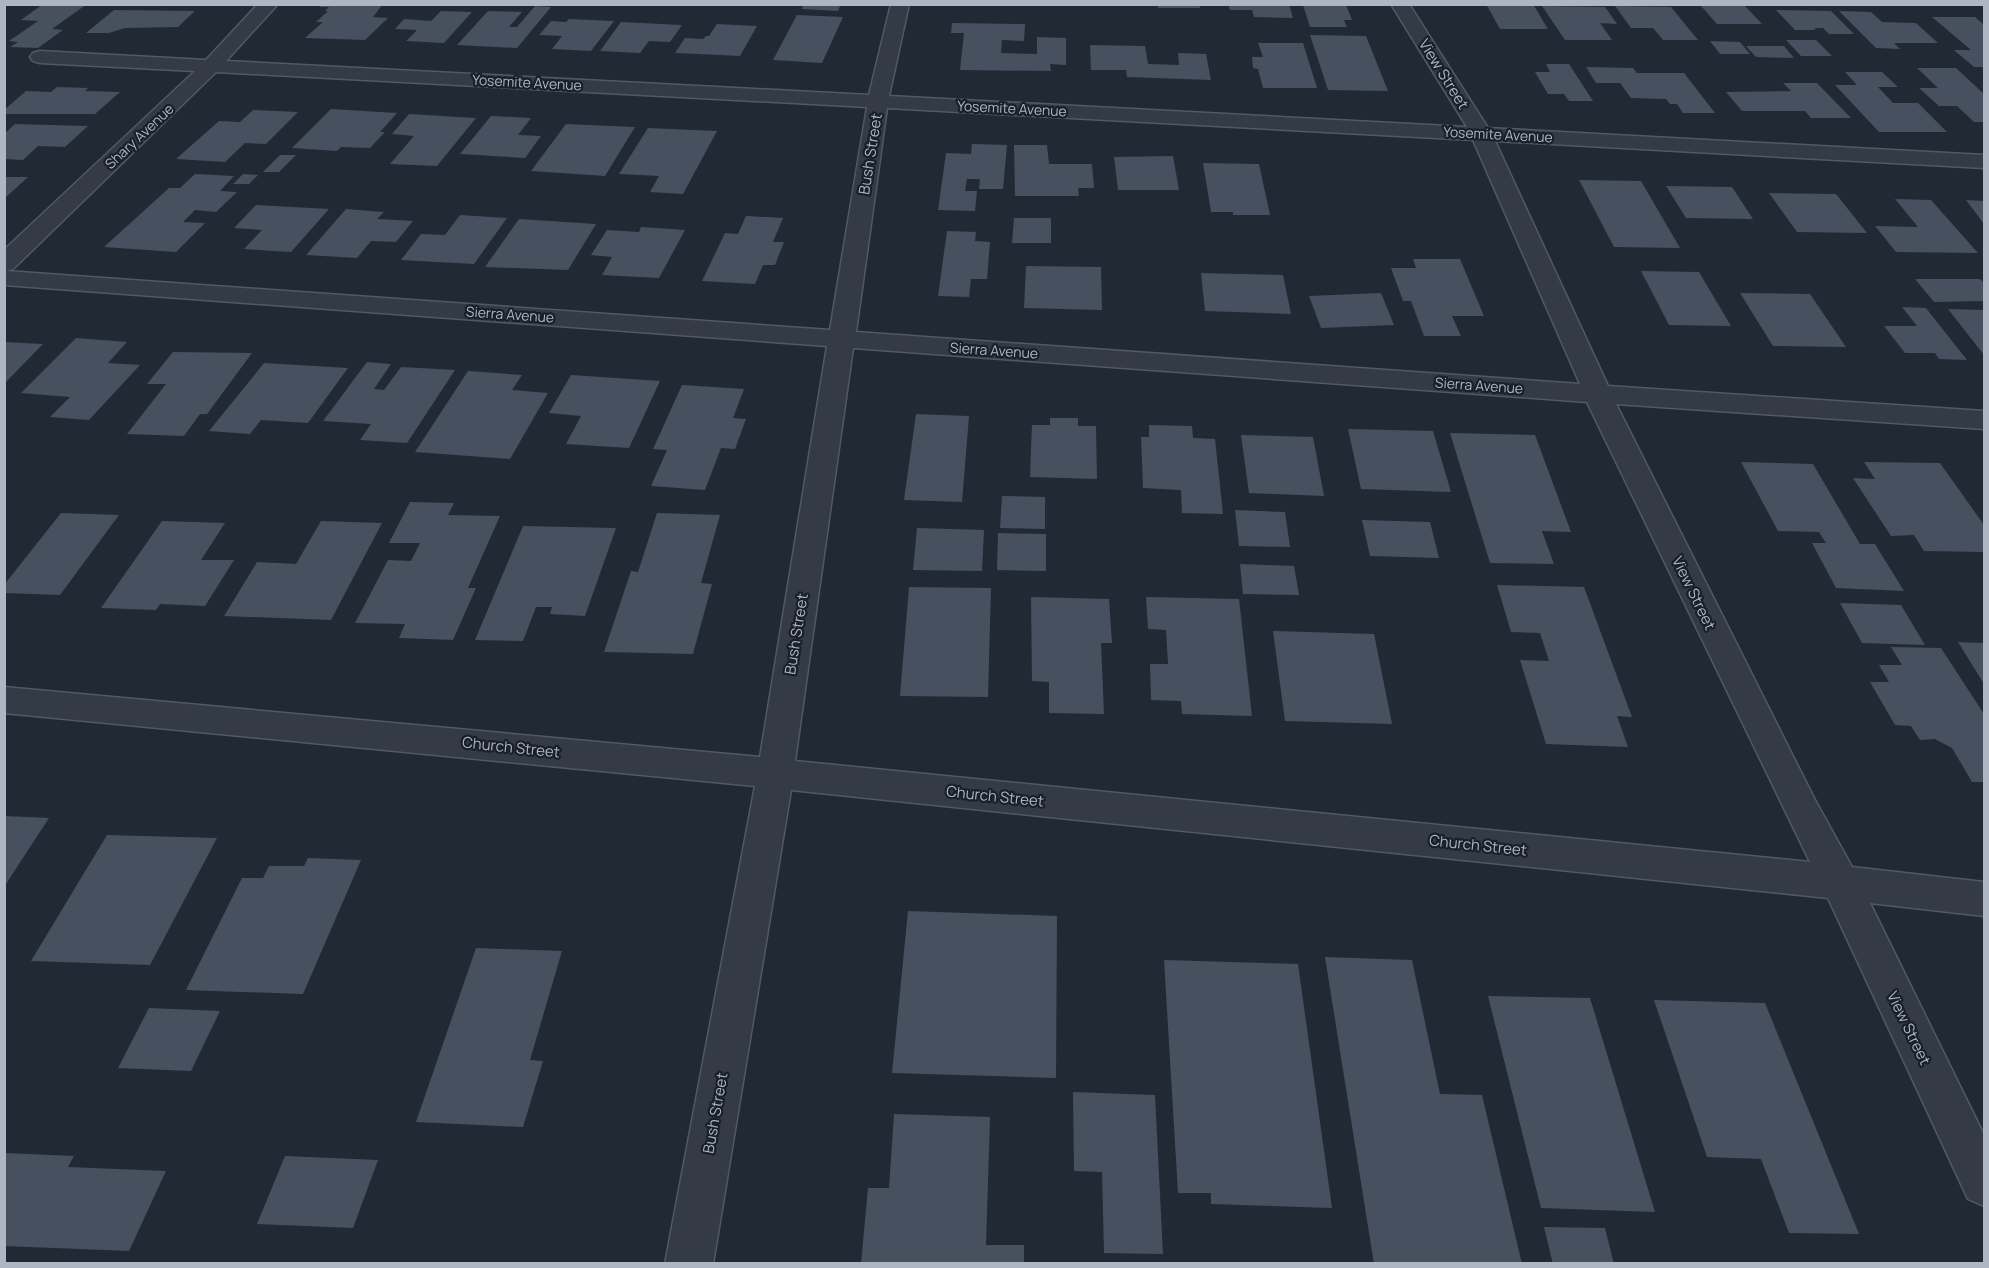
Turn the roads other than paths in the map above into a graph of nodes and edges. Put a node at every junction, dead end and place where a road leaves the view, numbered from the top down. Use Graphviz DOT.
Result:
graph roads {
  1 [pos="269,4"];
  2 [pos="900,4"];
  3 [pos="1400,4"];
  4 [pos="40,57"];
  5 [pos="211,66"];
  6 [pos="878,101"];
  7 [pos="1481,134"];
  8 [pos="1984,160"];
  9 [pos="4,264"];
  10 [pos="4,278"];
  11 [pos="840,338"];
  12 [pos="1598,394"];
  13 [pos="1984,420"];
  14 [pos="4,700"];
  15 [pos="775,774"];
  16 [pos="1840,882"];
  17 [pos="1984,899"];
  18 [pos="1984,1184"];
  19 [pos="689,1263"];
  1 -- 5 [label="street, Shary Avenue"];
  2 -- 6 [label="street, Bush Street"];
  3 -- 7 [label="street, View Street"];
  4 -- 5 [label="street, Yosemite Avenue"];
  5 -- 6 [label="street, Yosemite Avenue"];
  5 -- 9 [label="street, Shary Avenue"];
  6 -- 7 [label="street, Yosemite Avenue"];
  6 -- 11 [label="street, Bush Street"];
  7 -- 8 [label="street, Yosemite Avenue"];
  7 -- 12 [label="street, View Street"];
  10 -- 11 [label="street, Sierra Avenue"];
  11 -- 12 [label="street, Sierra Avenue"];
  11 -- 15 [label="street, Bush Street"];
  12 -- 13 [label="street, Sierra Avenue"];
  12 -- 16 [label="street, View Street"];
  14 -- 15 [label="street, Church Street"];
  15 -- 16 [label="street, Church Street"];
  15 -- 19 [label="street, Bush Street"];
  16 -- 17 [label="street, Church Street"];
  16 -- 18 [label="street, View Street"];
}
